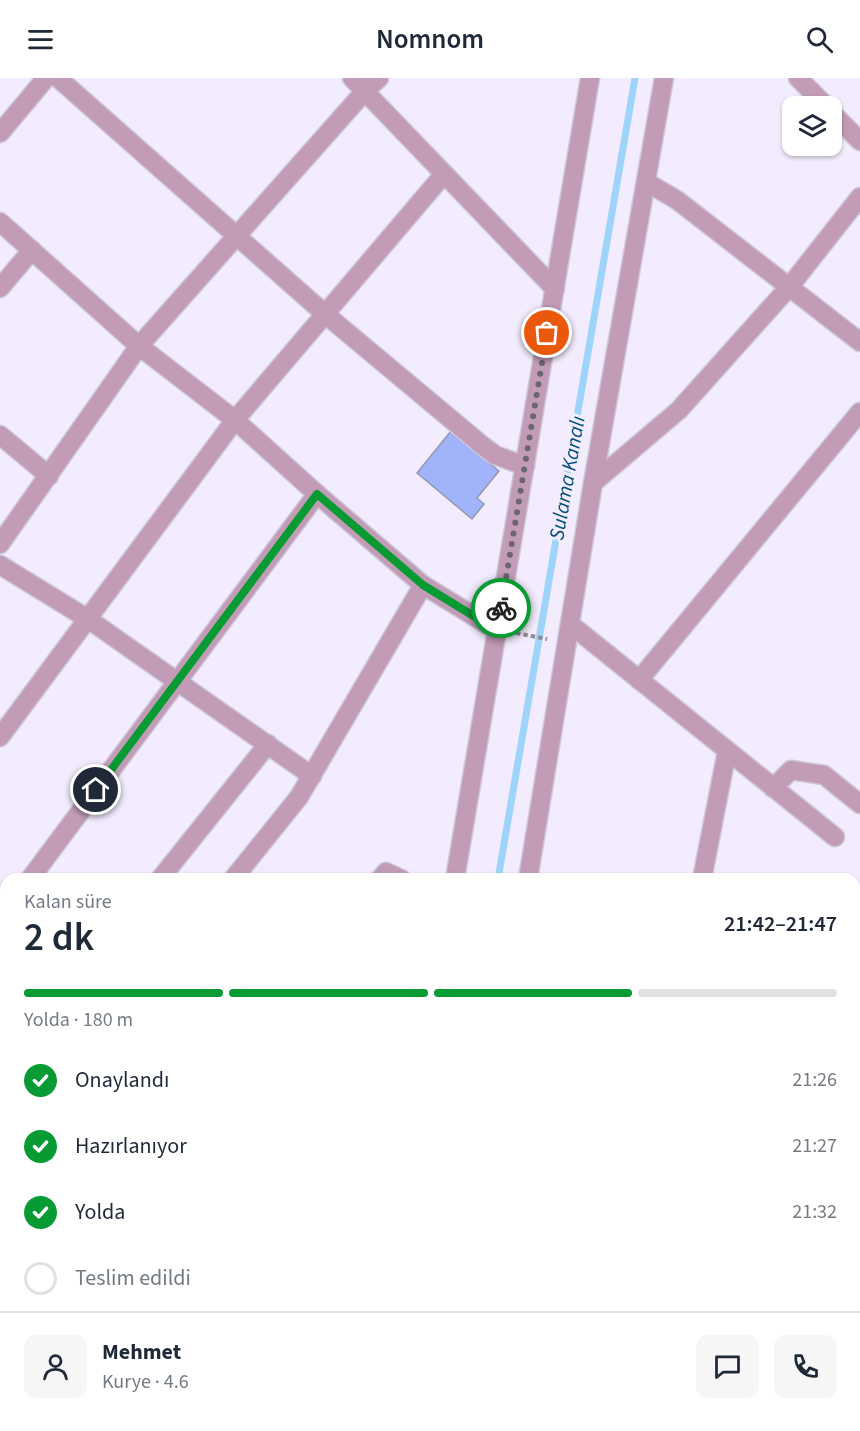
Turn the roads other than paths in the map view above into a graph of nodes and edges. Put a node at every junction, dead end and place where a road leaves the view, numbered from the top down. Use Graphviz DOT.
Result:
graph roads {
  1 [pos="46,78"];
  2 [pos="58,78"];
  3 [pos="379,78"];
  4 [pos="590,78"];
  5 [pos="664,78"];
  6 [pos="798,78"];
  7 [pos="359,84"];
  8 [pos="816,96"];
  9 [pos="842,123"];
  10 [pos="0,133"];
  11 [pos="860,141"];
  12 [pos="444,174"];
  13 [pos="646,182"];
  14 [pos="860,197"];
  15 [pos="0,222"];
  16 [pos="237,235"];
  17 [pos="32,250"];
  18 [pos="790,286"];
  19 [pos="0,288"];
  20 [pos="555,289"];
  21 [pos="325,314"];
  22 [pos="860,342"];
  23 [pos="139,346"];
  24 [pos="860,412"];
  25 [pos="236,420"];
  26 [pos="0,435"];
  27 [pos="525,466"];
  28 [pos="49,476"];
  29 [pos="593,483"];
  30 [pos="317,494"];
  31 [pos="0,544"];
  32 [pos="0,565"];
  33 [pos="423,585"];
  34 [pos="88,620"];
  35 [pos="570,624"];
  36 [pos="504,631"];
  37 [pos="639,680"];
  38 [pos="176,683"];
  39 [pos="0,736"];
  40 [pos="268,744"];
  41 [pos="727,751"];
  42 [pos="312,776"];
  43 [pos="773,788"];
  44 [pos="860,804"];
  45 [pos="835,837"];
  46 [pos="34,873"];
  47 [pos="165,873"];
  48 [pos="238,873"];
  49 [pos="455,873"];
  50 [pos="529,873"];
  51 [pos="703,873"];
  1 -- 10 [label="street"];
  2 -- 16 [label="street"];
  3 -- 7 [label="street"];
  4 -- 20 [label="street"];
  5 -- 13 [label="street"];
  6 -- 8 [label="street"];
  7 -- 12 [label="street"];
  7 -- 16 [label="street"];
  9 -- 11 [label="street"];
  12 -- 20 [label="street"];
  12 -- 21 [label="street"];
  13 -- 18 [label="street"];
  13 -- 29 [label="street"];
  14 -- 18 [label="street"];
  15 -- 17 [label="street"];
  16 -- 21 [label="street"];
  16 -- 23 [label="street"];
  17 -- 19 [label="street"];
  17 -- 23 [label="street"];
  18 -- 22 [label="street"];
  18 -- 29 [label="street"];
  20 -- 27 [label="street"];
  21 -- 25 [label="street"];
  21 -- 27 [label="street"];
  23 -- 25 [label="street"];
  23 -- 28 [label="street"];
  24 -- 37 [label="street"];
  25 -- 30 [label="street"];
  25 -- 34 [label="street"];
  26 -- 28 [label="street"];
  27 -- 36 [label="street"];
  28 -- 31 [label="street"];
  29 -- 35 [label="street"];
  30 -- 33 [label="street"];
  30 -- 38 [label="street"];
  32 -- 34 [label="street"];
  33 -- 36 [label="street"];
  33 -- 42 [label="street"];
  34 -- 38 [label="street"];
  34 -- 39 [label="street"];
  35 -- 37 [label="street"];
  35 -- 50 [label="street"];
  36 -- 49 [label="street"];
  37 -- 41 [label="street"];
  38 -- 40 [label="street"];
  38 -- 46 [label="street"];
  40 -- 42 [label="street"];
  40 -- 47 [label="street"];
  41 -- 43 [label="street"];
  41 -- 51 [label="street"];
  42 -- 48 [label="street"];
  43 -- 44 [label="street"];
  43 -- 45 [label="street"];
}
